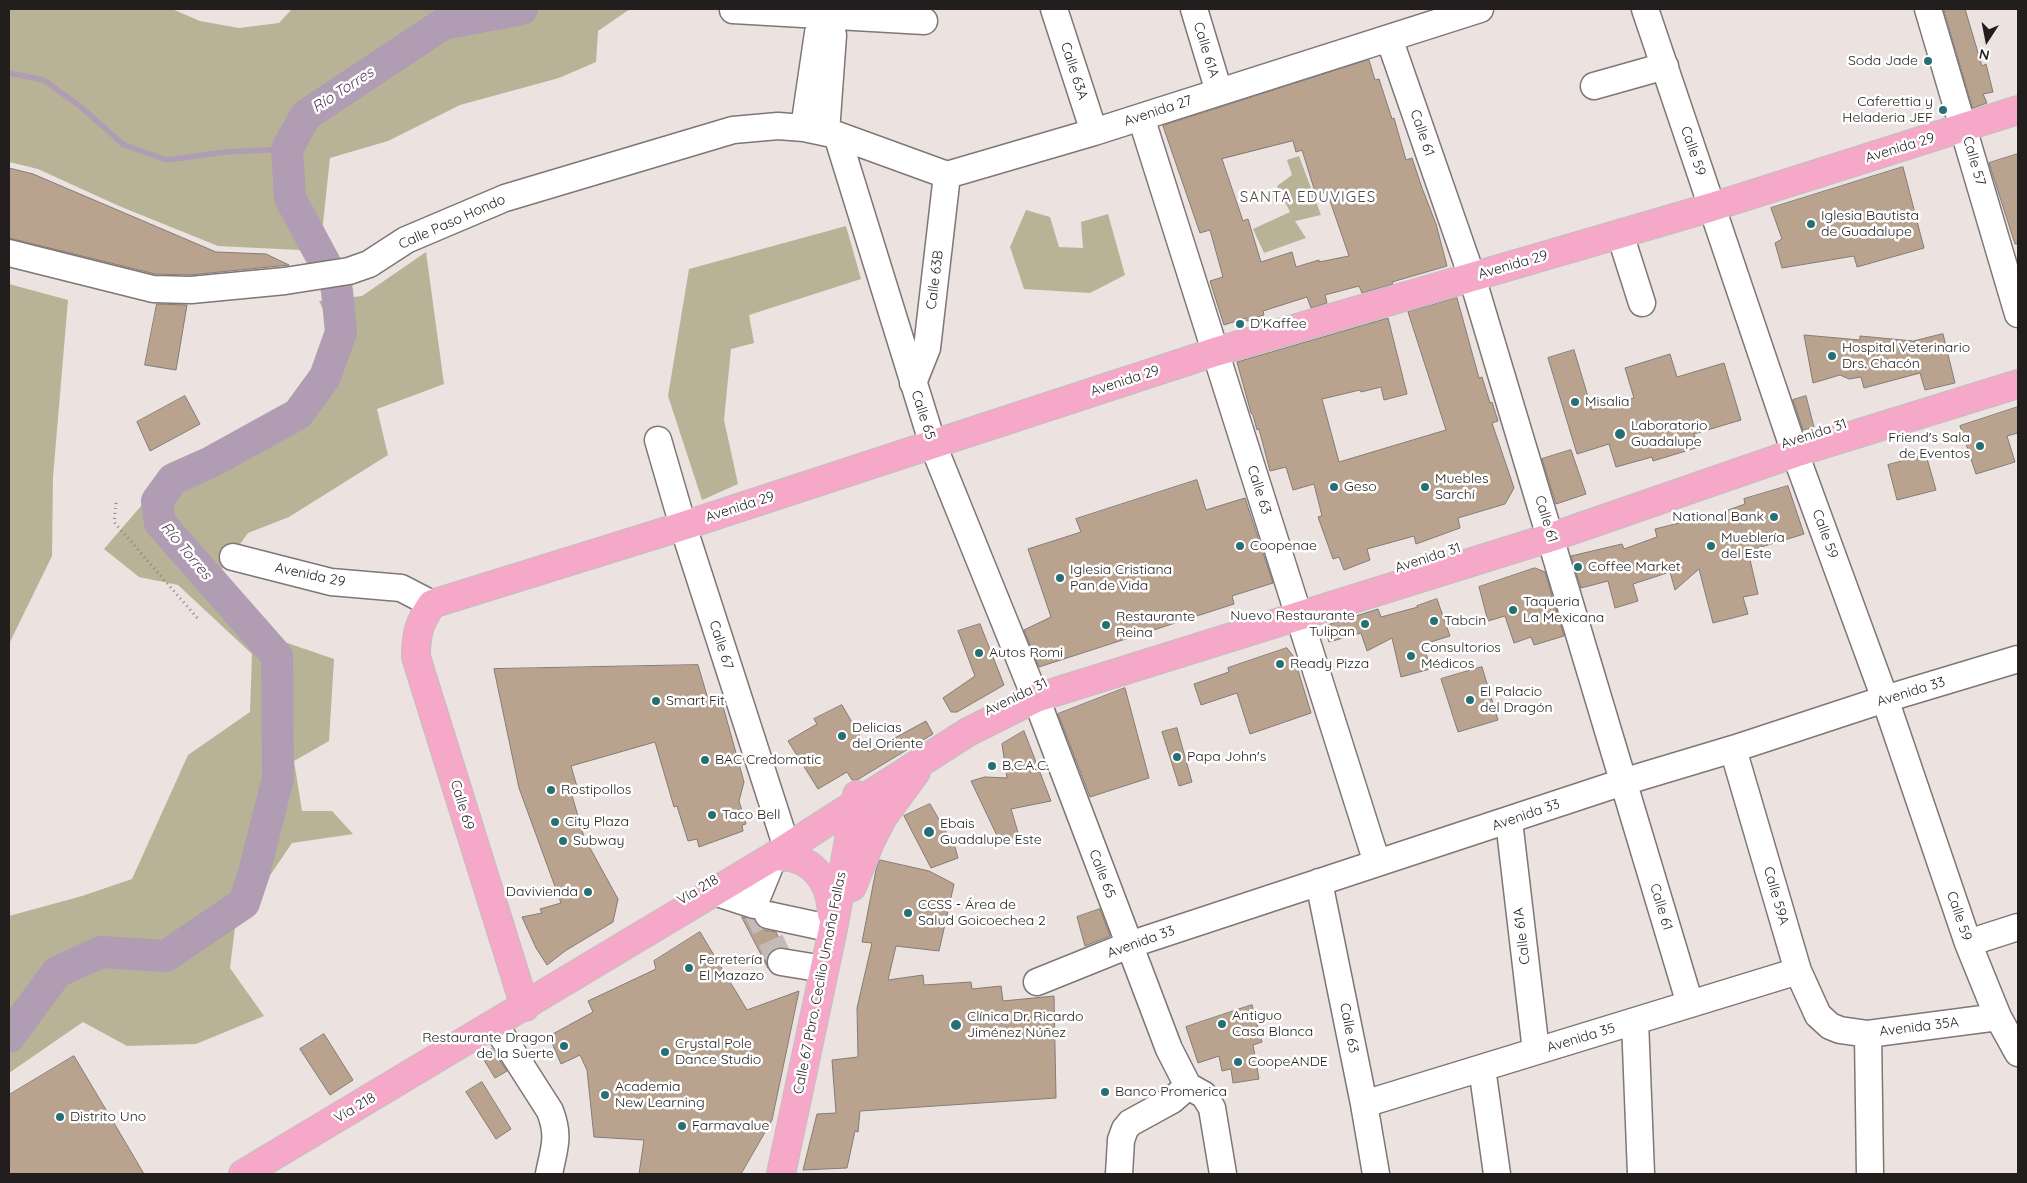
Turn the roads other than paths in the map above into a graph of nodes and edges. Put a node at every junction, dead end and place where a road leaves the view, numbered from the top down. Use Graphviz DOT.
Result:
graph roads {
  1 [pos="1054,9"];
  2 [pos="1194,9"];
  3 [pos="1645,9"];
  4 [pos="1928,9"];
  5 [pos="733,10"];
  6 [pos="1475,10"];
  7 [pos="826,12"];
  8 [pos="924,21"];
  9 [pos="1389,38"];
  10 [pos="1665,66"];
  11 [pos="1594,86"];
  12 [pos="1219,92"];
  13 [pos="2018,110"];
  14 [pos="1141,117"];
  15 [pos="1964,128"];
  16 [pos="822,132"];
  17 [pos="1094,132"];
  18 [pos="947,176"];
  19 [pos="1712,206"];
  20 [pos="1620,234"];
  21 [pos="9,252"];
  22 [pos="1472,277"];
  23 [pos="1642,304"];
  24 [pos="2018,314"];
  25 [pos="1215,352"];
  26 [pos="2018,370"];
  27 [pos="913,383"];
  28 [pos="2018,384"];
  29 [pos="658,440"];
  30 [pos="933,445"];
  31 [pos="1793,447"];
  32 [pos="683,526"];
  33 [pos="1549,528"];
  34 [pos="233,557"];
  35 [pos="432,604"];
  36 [pos="1296,608"];
  37 [pos="2018,659"];
  38 [pos="1033,692"];
  39 [pos="1885,699"];
  40 [pos="1733,749"];
  41 [pos="927,758"];
  42 [pos="1623,782"];
  43 [pos="857,800"];
  44 [pos="1508,821"];
  45 [pos="781,847"];
  46 [pos="1377,863"];
  47 [pos="1319,882"];
  48 [pos="768,915"];
  49 [pos="2018,927"];
  50 [pos="833,929"];
  51 [pos="1968,943"];
  52 [pos="1129,945"];
  53 [pos="780,962"];
  54 [pos="824,969"];
  55 [pos="1798,971"];
  56 [pos="1037,982"];
  57 [pos="533,1001"];
  58 [pos="1690,1004"];
  59 [pos="1998,1017"];
  60 [pos="1634,1021"];
  61 [pos="495,1025"];
  62 [pos="1840,1030"];
  63 [pos="1868,1034"];
  64 [pos="1536,1051"];
  65 [pos="2018,1053"];
  66 [pos="1482,1068"];
  67 [pos="1188,1086"];
  68 [pos="1364,1104"];
  69 [pos="270,1167"];
  70 [pos="243,1174"];
  71 [pos="549,1174"];
  72 [pos="781,1174"];
  73 [pos="1119,1174"];
  74 [pos="1223,1174"];
  75 [pos="1376,1174"];
  76 [pos="1497,1174"];
  77 [pos="1642,1174"];
  78 [pos="1870,1174"];
  1 -- 17 [label="street, Calle 63A"];
  2 -- 12 [label="street, Calle 61A"];
  3 -- 10 [label="street, Calle 59"];
  4 -- 15 [label="street, Calle 57"];
  5 -- 7 [label="street"];
  6 -- 9 [label="street, Avenida 27"];
  7 -- 8 [label="street"];
  7 -- 16 [label="street, Calle 65"];
  9 -- 12 [label="street, Avenida 27"];
  9 -- 22 [label="street, Calle 61"];
  10 -- 11 [label="street"];
  10 -- 19 [label="street, Calle 59"];
  12 -- 14 [label="street, Avenida 27"];
  13 -- 15 [label="main road, Avenida 29"];
  14 -- 17 [label="street, Avenida 27"];
  14 -- 25 [label="street, Calle 63"];
  15 -- 19 [label="main road, Avenida 29"];
  15 -- 24 [label="street, Calle 57"];
  16 -- 18 [label="street"];
  16 -- 21 [label="street, Calle Paso Hondo"];
  16 -- 27 [label="street, Calle 65"];
  17 -- 18 [label="street, Avenida 27"];
  18 -- 27 [label="street, Calle 63B"];
  19 -- 20 [label="main road, Avenida 29"];
  19 -- 31 [label="street, Calle 59"];
  20 -- 22 [label="main road, Avenida 29"];
  20 -- 23 [label="street"];
  22 -- 25 [label="main road, Avenida 29"];
  22 -- 33 [label="street, Calle 61"];
  25 -- 30 [label="main road, Avenida 29"];
  25 -- 36 [label="street, Calle 63"];
  26 -- 31 [label="main road, Avenida 31"];
  27 -- 30 [label="street, Calle 65"];
  28 -- 31 [label="main road, Avenida 31"];
  29 -- 32 [label="street, Calle 67"];
  30 -- 32 [label="main road, Avenida 29"];
  30 -- 38 [label="street, Calle 65"];
  31 -- 33 [label="main road, Avenida 31"];
  31 -- 39 [label="street, Calle 59"];
  32 -- 35 [label="main road, Avenida 29"];
  32 -- 45 [label="street, Calle 67"];
  33 -- 36 [label="main road, Avenida 31"];
  33 -- 42 [label="street, Calle 61"];
  34 -- 35 [label="street, Avenida 29"];
  35 -- 57 [label="main road, Calle 69"];
  36 -- 38 [label="main road, Avenida 31"];
  36 -- 46 [label="street, Calle 63"];
  37 -- 39 [label="street, Avenida 33"];
  38 -- 41 [label="main road, Avenida 31"];
  38 -- 43 [label="main road, Avenida 31"];
  38 -- 52 [label="street, Calle 65"];
  39 -- 40 [label="street, Avenida 33"];
  39 -- 51 [label="street, Calle 59"];
  40 -- 42 [label="street, Avenida 33"];
  40 -- 55 [label="street, Calle 59A"];
  41 -- 43 [label="main road, Avenida 31"];
  41 -- 50 [label="main road"];
  42 -- 44 [label="street, Avenida 33"];
  42 -- 58 [label="street, Calle 61"];
  43 -- 45 [label="main road, Vía 218"];
  43 -- 50 [label="main road, Calle 67 Pbro. Cecilio Umaña Fallas"];
  44 -- 46 [label="street, Avenida 33"];
  44 -- 64 [label="street, Calle 61A"];
  45 -- 50 [label="main road"];
  45 -- 57 [label="main road, Vía 218"];
  45 -- 57 [label="main road, Vía 218"];
  46 -- 47 [label="street, Avenida 33"];
  47 -- 52 [label="street, Avenida 33"];
  47 -- 68 [label="street, Calle 63"];
  48 -- 50 [label="street"];
  49 -- 51 [label="street"];
  50 -- 54 [label="main road, Calle 67 Pbro. Cecilio Umaña Fallas"];
  51 -- 59 [label="street, Calle 59"];
  52 -- 56 [label="street, Avenida 33"];
  52 -- 67 [label="street, Calle 65"];
  53 -- 54 [label="street"];
  54 -- 72 [label="main road, Calle 67 Pbro. Cecilio Umaña Fallas"];
  55 -- 58 [label="street, Avenida 35"];
  55 -- 62 [label="street, Calle 59A"];
  57 -- 61 [label="main road, Vía 218"];
  58 -- 60 [label="street, Avenida 35"];
  59 -- 63 [label="street, Avenida 35A"];
  59 -- 65 [label="street, Calle 59"];
  60 -- 64 [label="street, Avenida 35"];
  60 -- 77 [label="street"];
  61 -- 69 [label="main road, Vía 218"];
  61 -- 71 [label="street"];
  62 -- 63 [label="street, Avenida 35A"];
  63 -- 78 [label="street"];
  64 -- 66 [label="street, Avenida 35"];
  66 -- 68 [label="street, Avenida 35"];
  66 -- 76 [label="street"];
  67 -- 73 [label="street"];
  67 -- 74 [label="street"];
  68 -- 75 [label="street, Calle 63"];
  69 -- 70 [label="main road, Vía 218"];
}
